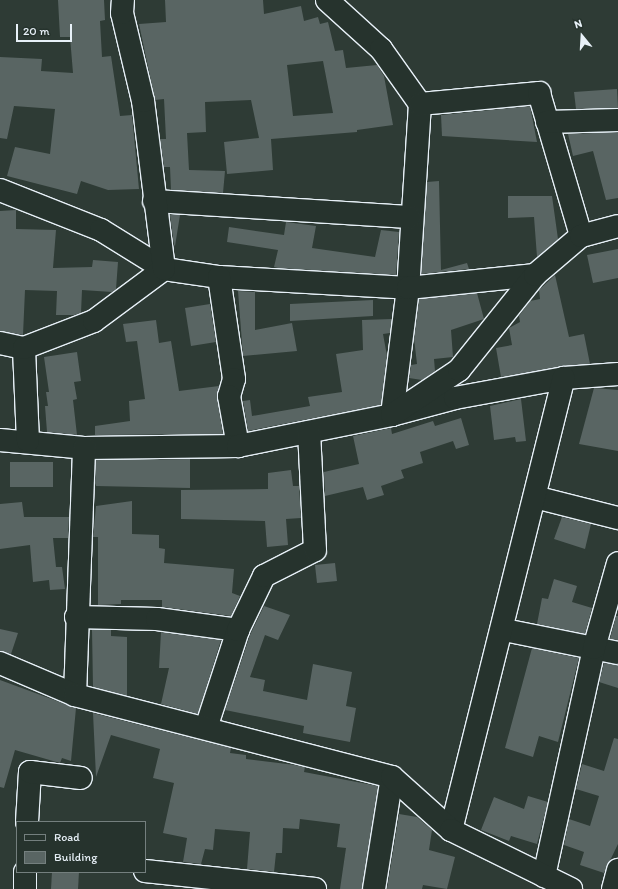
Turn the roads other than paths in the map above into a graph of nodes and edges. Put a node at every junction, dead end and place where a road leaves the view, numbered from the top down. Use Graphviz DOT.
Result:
graph roads {
  1 [pos="123,0"];
  2 [pos="327,0"];
  3 [pos="420,104"];
  4 [pos="618,120"];
  5 [pos="547,122"];
  6 [pos="0,190"];
  7 [pos="154,201"];
  8 [pos="410,217"];
  9 [pos="618,226"];
  10 [pos="581,236"];
  11 [pos="164,269"];
  12 [pos="534,275"];
  13 [pos="219,277"];
  14 [pos="408,288"];
  15 [pos="0,343"];
  16 [pos="24,348"];
  17 [pos="618,374"];
  18 [pos="564,378"];
  19 [pos="392,416"];
  20 [pos="309,432"];
  21 [pos="0,440"];
  22 [pos="28,441"];
  23 [pos="238,446"];
  24 [pos="84,448"];
  25 [pos="535,497"];
  26 [pos="618,518"];
  27 [pos="618,563"];
  28 [pos="76,617"];
  29 [pos="238,630"];
  30 [pos="504,630"];
  31 [pos="594,648"];
  32 [pos="618,652"];
  33 [pos="0,663"];
  34 [pos="75,695"];
  35 [pos="206,728"];
  36 [pos="392,777"];
  37 [pos="81,778"];
  38 [pos="27,821"];
  39 [pos="451,830"];
  40 [pos="618,870"];
  41 [pos="146,871"];
  42 [pos="25,873"];
  43 [pos="544,876"];
  44 [pos="25,889"];
  45 [pos="315,889"];
  46 [pos="374,889"];
  47 [pos="571,889"];
  48 [pos="613,889"];
  1 -- 7 [label="street"];
  2 -- 3 [label="street"];
  3 -- 5 [label="street"];
  3 -- 8 [label="street"];
  4 -- 5 [label="street"];
  5 -- 10 [label="street"];
  6 -- 11 [label="street"];
  7 -- 8 [label="street"];
  7 -- 11 [label="street"];
  8 -- 14 [label="street"];
  9 -- 10 [label="street"];
  10 -- 12 [label="street"];
  11 -- 13 [label="street"];
  11 -- 16 [label="street"];
  12 -- 14 [label="street"];
  12 -- 19 [label="street"];
  13 -- 14 [label="street"];
  13 -- 23 [label="street"];
  14 -- 19 [label="street"];
  15 -- 16 [label="street"];
  16 -- 22 [label="street"];
  17 -- 18 [label="street"];
  18 -- 19 [label="street"];
  18 -- 25 [label="street"];
  19 -- 20 [label="street"];
  20 -- 23 [label="street"];
  20 -- 29 [label="street"];
  21 -- 22 [label="street"];
  22 -- 24 [label="street"];
  23 -- 24 [label="street"];
  24 -- 28 [label="street"];
  25 -- 26 [label="street"];
  25 -- 30 [label="street"];
  27 -- 31 [label="street"];
  28 -- 29 [label="street"];
  28 -- 34 [label="street"];
  29 -- 35 [label="street"];
  30 -- 31 [label="street"];
  30 -- 39 [label="street"];
  31 -- 32 [label="street"];
  31 -- 43 [label="street"];
  33 -- 34 [label="street"];
  34 -- 35 [label="street"];
  35 -- 36 [label="street"];
  36 -- 39 [label="street"];
  36 -- 46 [label="street"];
  37 -- 38 [label="street"];
  39 -- 43 [label="street"];
  40 -- 48 [label="street"];
  41 -- 45 [label="street"];
  42 -- 44 [label="street"];
  43 -- 47 [label="street"];
}
